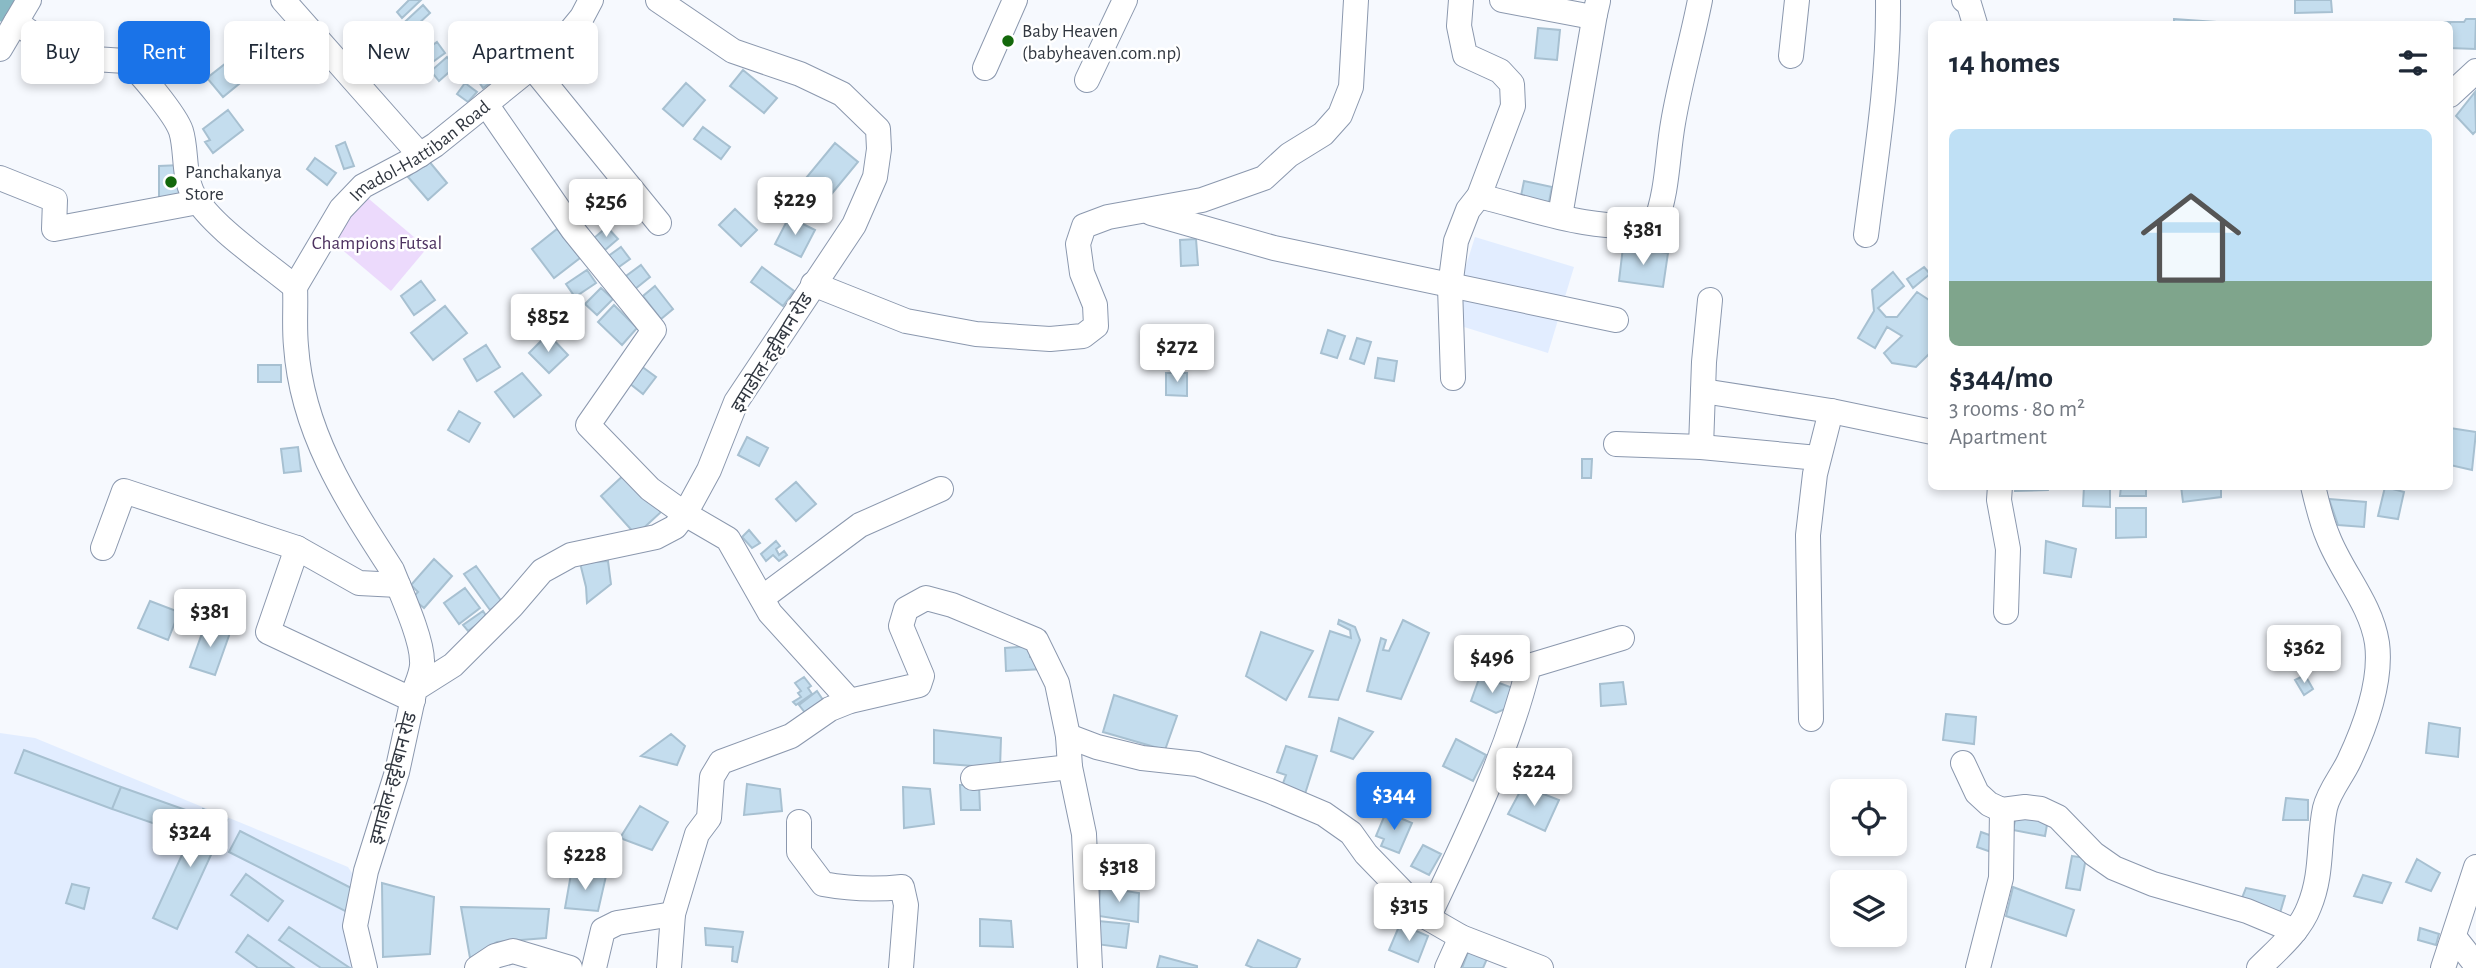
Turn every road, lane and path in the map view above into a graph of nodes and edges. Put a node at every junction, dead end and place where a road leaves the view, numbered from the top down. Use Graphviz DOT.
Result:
graph roads {
  1 [pos="29,0"];
  2 [pos="283,0"];
  3 [pos="591,0"];
  4 [pos="658,0"];
  5 [pos="1015,0"];
  6 [pos="1125,0"];
  7 [pos="1356,0"];
  8 [pos="1461,0"];
  9 [pos="1502,0"];
  10 [pos="1700,0"];
  11 [pos="1797,0"];
  12 [pos="1888,0"];
  13 [pos="1965,0"];
  14 [pos="1597,7"];
  15 [pos="579,21"];
  16 [pos="1974,21"];
  17 [pos="16,22"];
  18 [pos="0,49"];
  19 [pos="1791,56"];
  20 [pos="985,68"];
  21 [pos="2476,71"];
  22 [pos="1087,80"];
  23 [pos="511,84"];
  24 [pos="546,84"];
  25 [pos="2453,92"];
  26 [pos="486,104"];
  27 [pos="420,155"];
  28 [pos="0,177"];
  29 [pos="1479,196"];
  30 [pos="198,202"];
  31 [pos="1143,211"];
  32 [pos="1560,216"];
  33 [pos="659,223"];
  34 [pos="1866,235"];
  35 [pos="813,285"];
  36 [pos="295,286"];
  37 [pos="1450,286"];
  38 [pos="1710,300"];
  39 [pos="1616,320"];
  40 [pos="1453,378"];
  41 [pos="1703,391"];
  42 [pos="1831,411"];
  43 [pos="1928,431"];
  44 [pos="1616,444"];
  45 [pos="1701,447"];
  46 [pos="1818,458"];
  47 [pos="941,489"];
  48 [pos="2000,490"];
  49 [pos="2314,490"];
  50 [pos="685,514"];
  51 [pos="103,548"];
  52 [pos="297,548"];
  53 [pos="398,585"];
  54 [pos="762,598"];
  55 [pos="2006,612"];
  56 [pos="1622,638"];
  57 [pos="414,694"];
  58 [pos="850,701"];
  59 [pos="1811,719"];
  60 [pos="1068,736"];
  61 [pos="1963,763"];
  62 [pos="1070,767"];
  63 [pos="973,778"];
  64 [pos="2002,810"];
  65 [pos="799,822"];
  66 [pos="2476,867"];
  67 [pos="673,914"];
  68 [pos="1428,918"];
  69 [pos="2295,931"];
  70 [pos="1461,937"];
  71 [pos="2455,938"];
  72 [pos="2476,965"];
  73 [pos="365,968"];
  74 [pos="477,968"];
  75 [pos="570,968"];
  76 [pos="594,968"];
  77 [pos="669,968"];
  78 [pos="901,968"];
  79 [pos="1090,968"];
  80 [pos="1447,968"];
  81 [pos="1541,968"];
  82 [pos="1978,968"];
  83 [pos="2259,968"];
  84 [pos="2443,968"];
  1 -- 17 [label="street"];
  2 -- 27 [label="street"];
  3 -- 15 [label="street, Imadol-Hattiban Road"];
  4 -- 35 [label="street, इमाडोल-हट्टीबान रोड"];
  5 -- 20 [label="street"];
  6 -- 22 [label="street"];
  7 -- 31 [label="street"];
  8 -- 29 [label="street"];
  9 -- 14 [label="street"];
  10 -- 32 [label="street"];
  11 -- 19 [label="street"];
  12 -- 34 [label="street"];
  13 -- 16 [label="street"];
  14 -- 32 [label="street"];
  17 -- 18 [label="street"];
  17 -- 30 [label="street"];
  21 -- 25 [label="street"];
  23 -- 26 [label="street, Imadol-Hattiban Road"];
  24 -- 33 [label="street"];
  26 -- 27 [label="street, Imadol-Hattiban Road"];
  26 -- 50 [label="street"];
  27 -- 36 [label="street, Imadol-Hattiban Road"];
  28 -- 30 [label="street"];
  29 -- 32 [label="street"];
  29 -- 37 [label="street"];
  30 -- 36 [label="street"];
  31 -- 35 [label="street"];
  31 -- 37 [label="street"];
  35 -- 50 [label="street, इमाडोल-हट्टीबान रोड"];
  36 -- 53 [label="street"];
  37 -- 39 [label="street"];
  37 -- 40 [label="street"];
  38 -- 41 [label="street"];
  41 -- 42 [label="street"];
  41 -- 45 [label="street"];
  42 -- 43 [label="street"];
  42 -- 46 [label="street"];
  44 -- 45 [label="street"];
  45 -- 46 [label="street"];
  46 -- 59 [label="street"];
  47 -- 54 [label="street"];
  48 -- 55 [label="street"];
  49 -- 69 [label="street"];
  50 -- 54 [label="street"];
  50 -- 57 [label="street, इमाडोल-हट्टीबान रोड"];
  51 -- 52 [label="street"];
  52 -- 53 [label="street"];
  52 -- 57 [label="street"];
  53 -- 57 [label="street"];
  54 -- 58 [label="street"];
  56 -- 68 [label="street"];
  57 -- 73 [label="street, इमाडोल-हट्टीबान रोड"];
  58 -- 60 [label="street"];
  58 -- 67 [label="street"];
  60 -- 62 [label="street"];
  60 -- 68 [label="street"];
  61 -- 64 [label="street"];
  62 -- 63 [label="street"];
  62 -- 79 [label="street"];
  64 -- 69 [label="street"];
  64 -- 82 [label="street"];
  65 -- 78 [label="street"];
  66 -- 71 [label="street"];
  67 -- 76 [label="street"];
  67 -- 77 [label="street"];
  68 -- 70 [label="street"];
  69 -- 83 [label="street"];
  70 -- 80 [label="street"];
  70 -- 81 [label="street"];
  71 -- 72 [label="street"];
  71 -- 84 [label="street"];
  74 -- 75 [label="street"];
}
